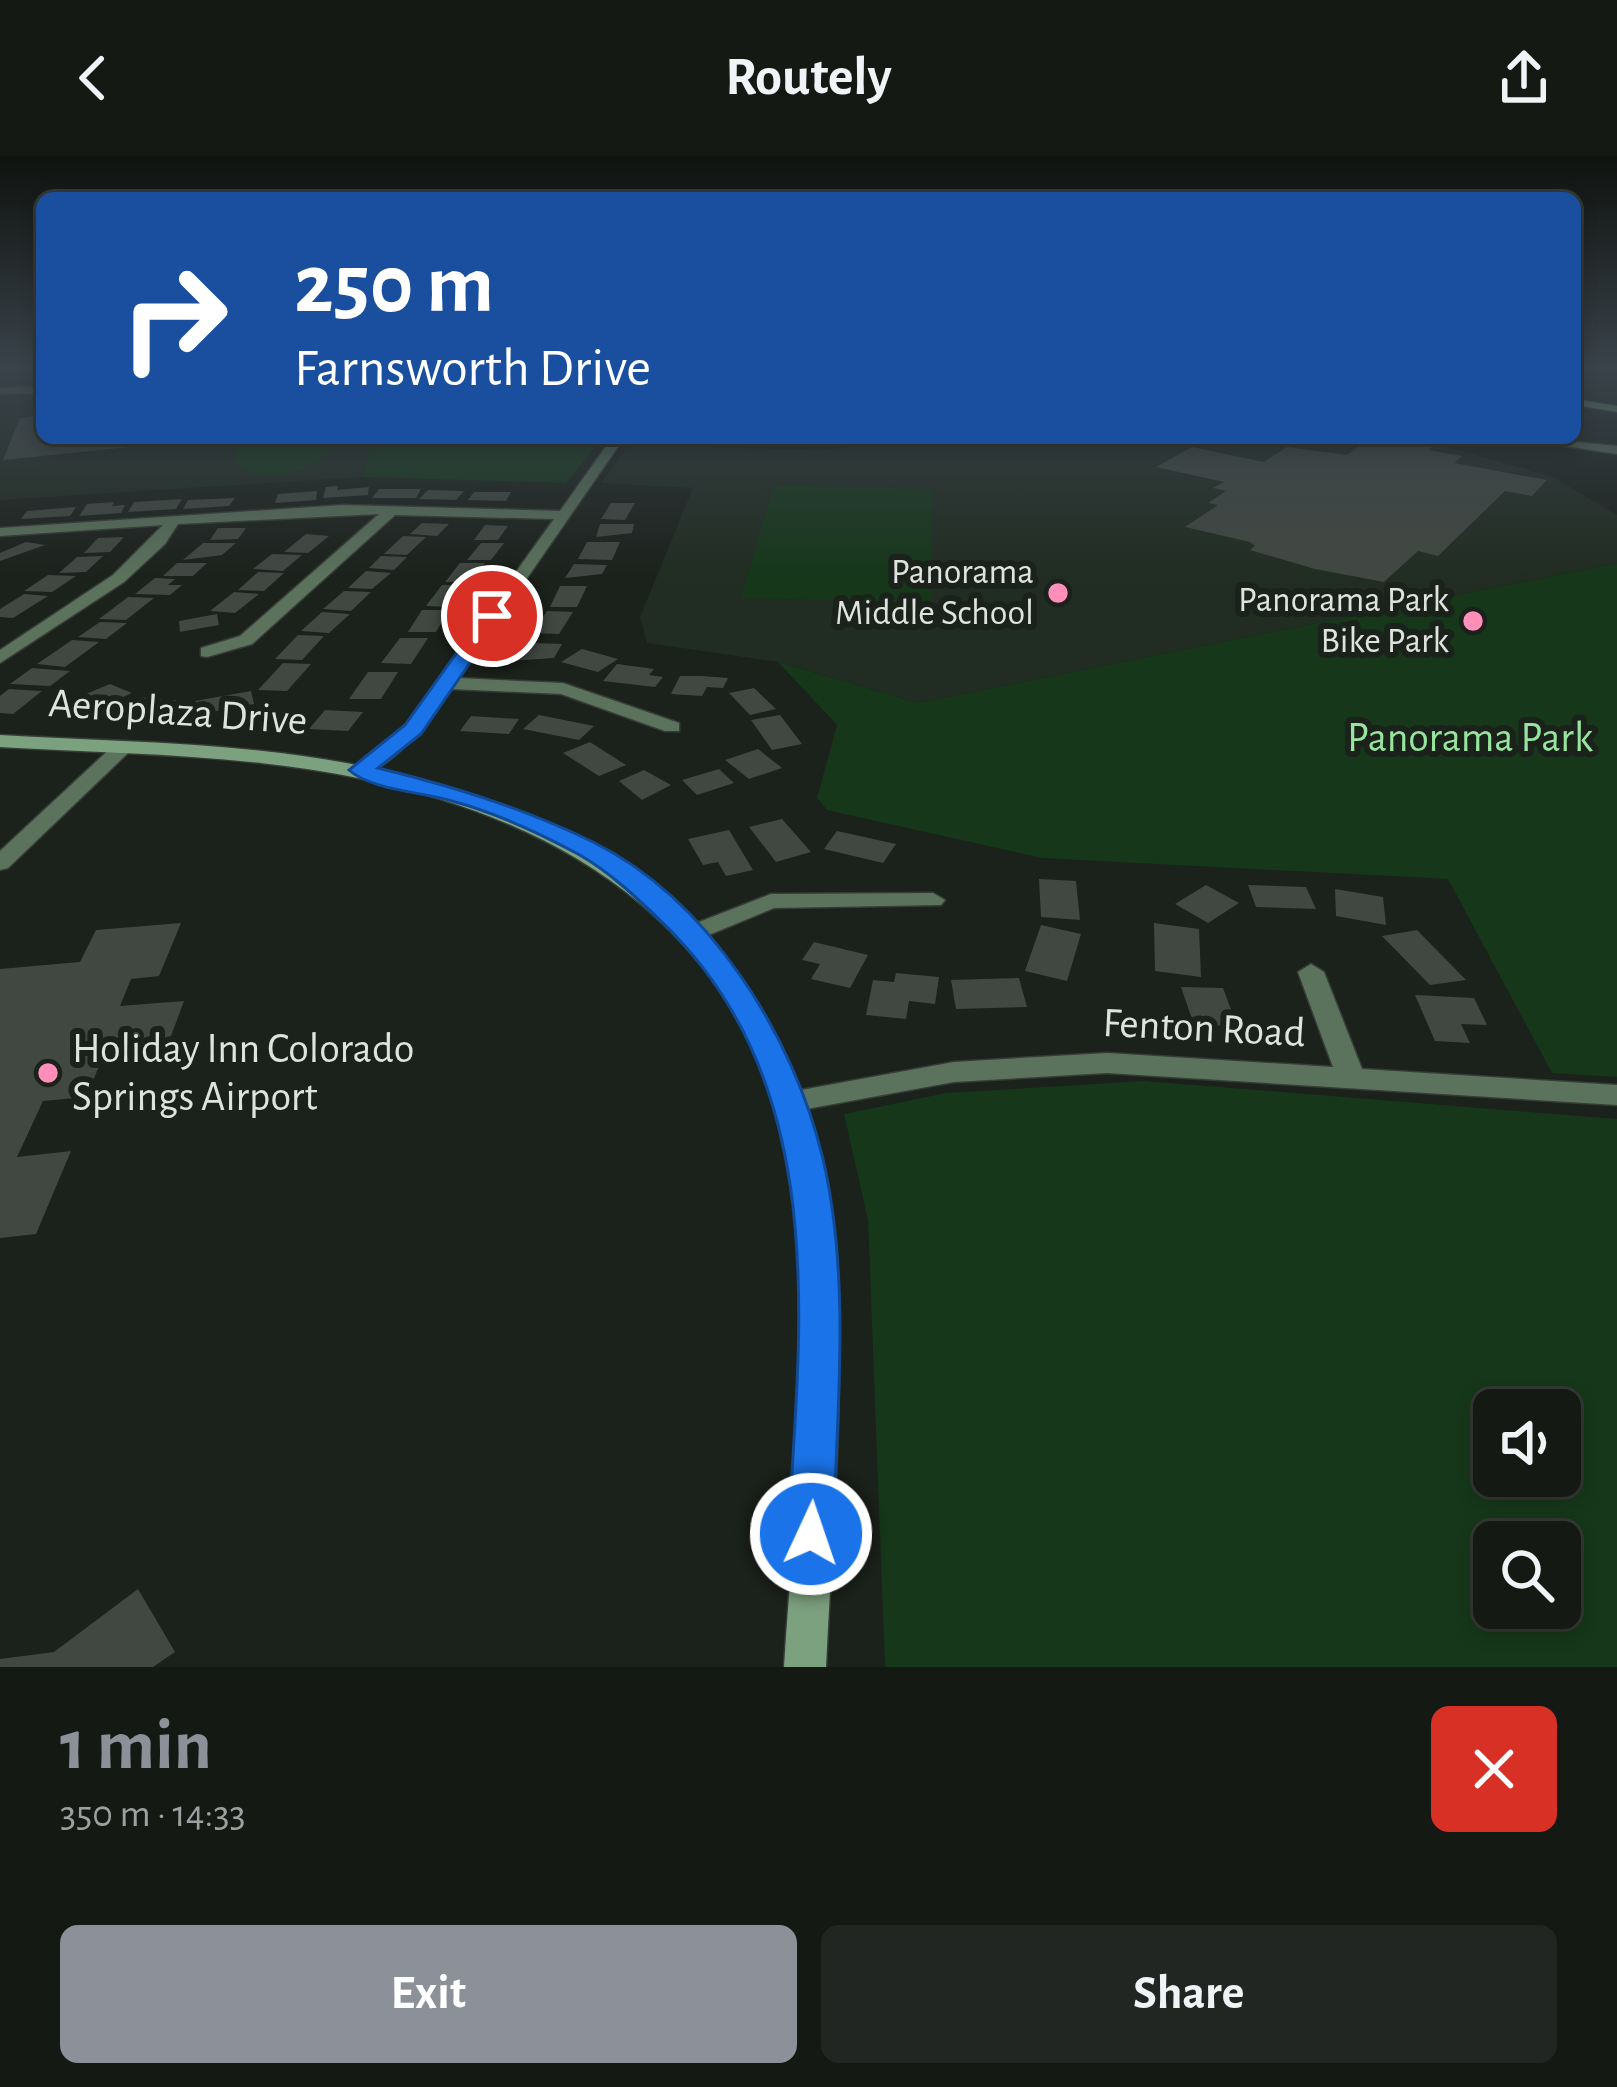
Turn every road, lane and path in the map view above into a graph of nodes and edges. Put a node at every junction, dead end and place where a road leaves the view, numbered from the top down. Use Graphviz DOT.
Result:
graph roads {
  1 [pos="614,444"];
  2 [pos="1578,444"];
  3 [pos="1617,450"];
  4 [pos="392,510"];
  5 [pos="562,515"];
  6 [pos="174,520"];
  7 [pos="0,532"];
  8 [pos="207,652"];
  9 [pos="2,655"];
  10 [pos="446,683"];
  11 [pos="672,727"];
  12 [pos="0,741"];
  13 [pos="121,748"];
  14 [pos="360,770"];
  15 [pos="0,863"];
  16 [pos="933,900"];
  17 [pos="690,934"];
  18 [pos="1311,972"];
  19 [pos="1351,1077"];
  20 [pos="1617,1095"];
  21 [pos="790,1102"];
  22 [pos="806,1667"];
  1 -- 5 [label="street"];
  2 -- 3 [label="street"];
  4 -- 5 [label="street"];
  4 -- 6 [label="street"];
  4 -- 8 [label="street"];
  5 -- 10 [label="street"];
  6 -- 7 [label="street"];
  6 -- 9 [label="street"];
  10 -- 11 [label="street"];
  10 -- 14 [label="street"];
  12 -- 13 [label="street, Aeroplaza Drive"];
  13 -- 14 [label="street, Aeroplaza Drive"];
  13 -- 15 [label="street"];
  14 -- 17 [label="street, Aeroplaza Drive"];
  16 -- 17 [label="street"];
  17 -- 21 [label="street, Aeroplaza Drive"];
  18 -- 19 [label="street"];
  19 -- 20 [label="street, Fenton Road"];
  19 -- 21 [label="street, Fenton Road"];
  21 -- 22 [label="street, Aeroplaza Drive"];
}
